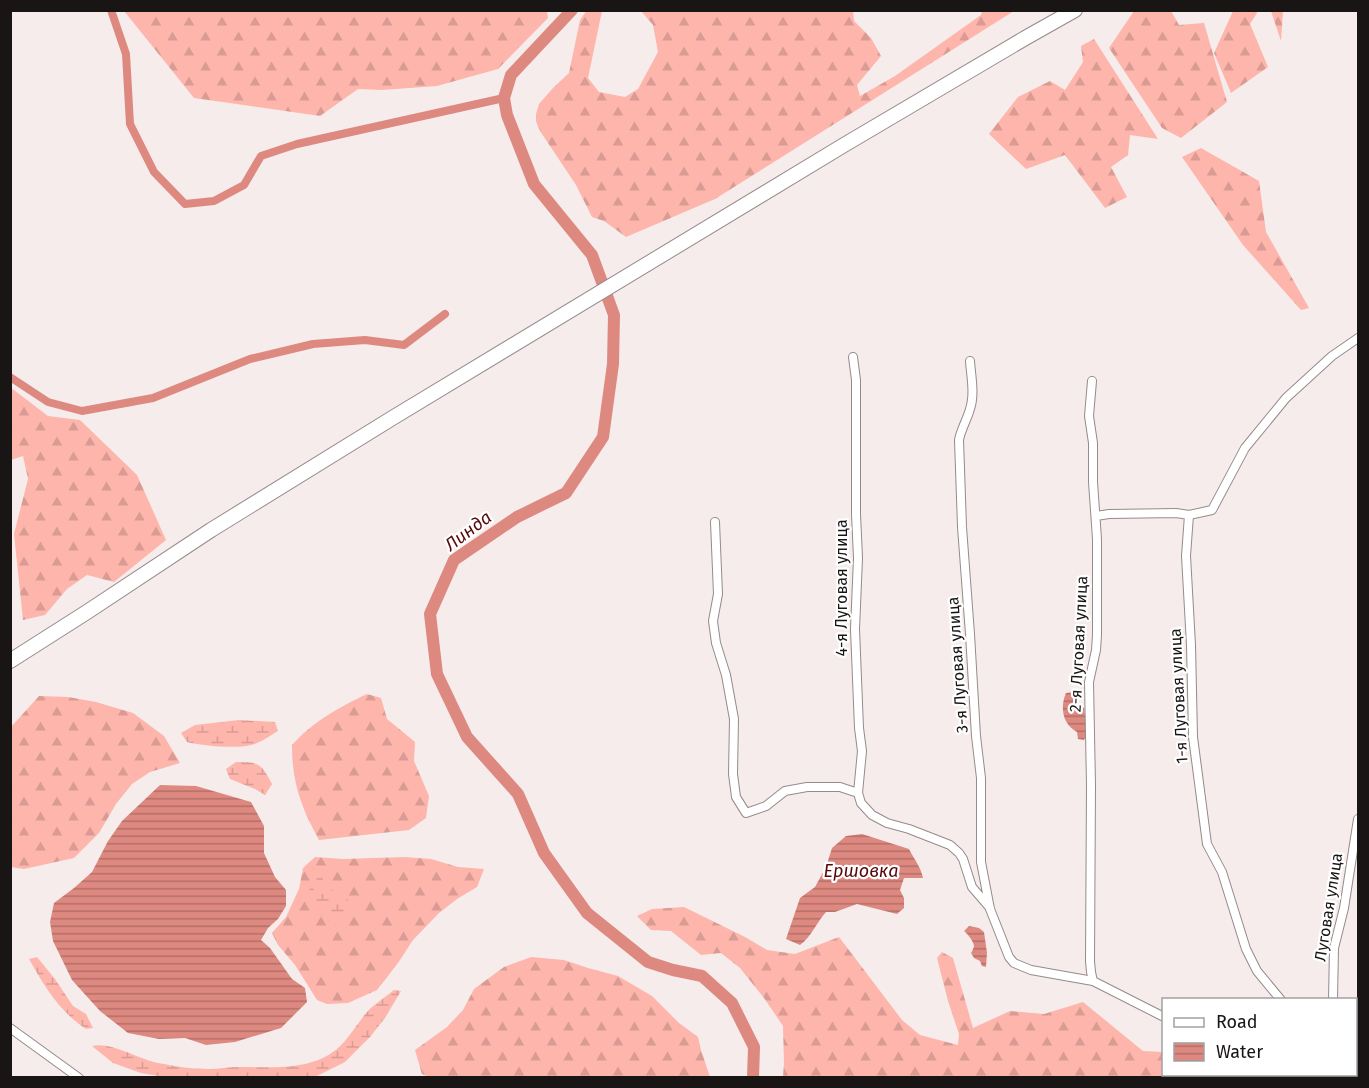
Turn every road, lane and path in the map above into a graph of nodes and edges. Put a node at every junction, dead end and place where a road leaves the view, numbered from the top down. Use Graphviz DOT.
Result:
graph roads {
  1 [pos="1075,10"];
  2 [pos="1359,338"];
  3 [pos="853,357"];
  4 [pos="970,361"];
  5 [pos="1092,381"];
  6 [pos="1189,515"];
  7 [pos="1096,516"];
  8 [pos="715,522"];
  9 [pos="10,661"];
  10 [pos="858,793"];
  11 [pos="1359,819"];
  12 [pos="990,909"];
  13 [pos="1094,981"];
  14 [pos="1280,998"];
  15 [pos="1333,998"];
  16 [pos="1162,1016"];
  17 [pos="10,1028"];
  18 [pos="78,1077"];
  1 -- 9 [label="main road"];
  2 -- 6 [label="street"];
  3 -- 10 [label="street, 4-я Луговая улица"];
  4 -- 12 [label="street, 3-я Луговая улица"];
  5 -- 7 [label="street, 2-я Луговая улица"];
  6 -- 7 [label="street"];
  6 -- 14 [label="street, 1-я Луговая улица"];
  7 -- 13 [label="street, 2-я Луговая улица"];
  8 -- 10 [label="street"];
  10 -- 12 [label="street"];
  11 -- 15 [label="street, Луговая улица"];
  12 -- 13 [label="street, 3-я Луговая улица"];
  13 -- 16 [label="street"];
  17 -- 18 [label="street"];
}
